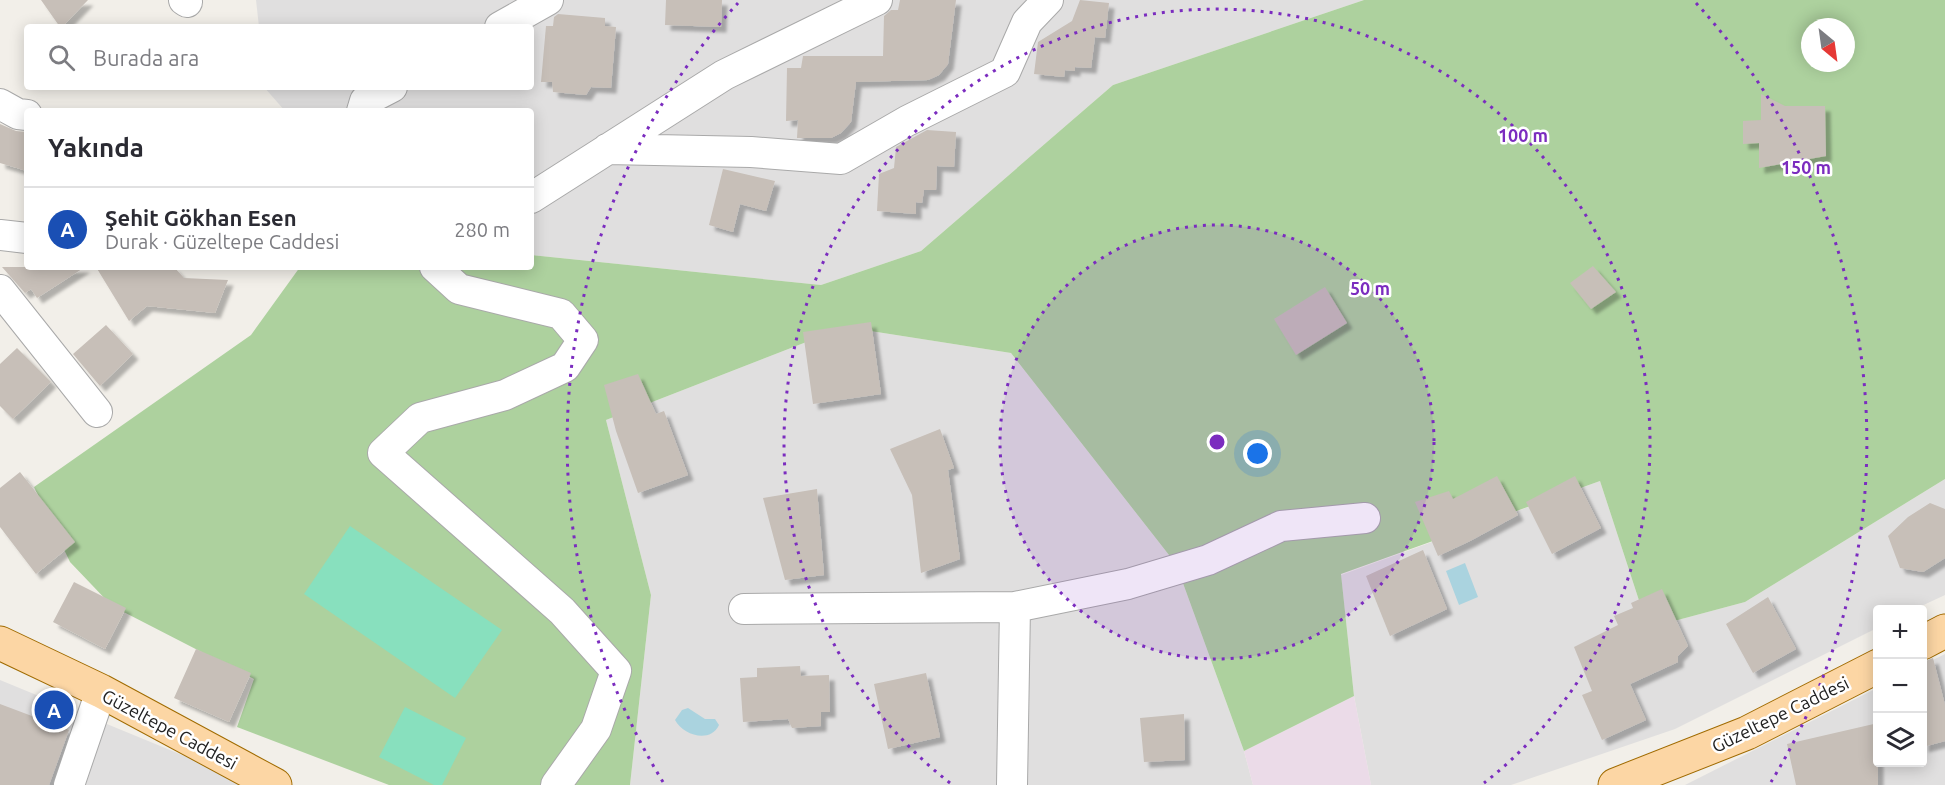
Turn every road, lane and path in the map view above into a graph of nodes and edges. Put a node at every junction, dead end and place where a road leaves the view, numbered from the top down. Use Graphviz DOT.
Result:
graph roads {
  1 [pos="548,0"];
  2 [pos="877,0"];
  3 [pos="1048,0"];
  4 [pos="505,24"];
  5 [pos="386,90"];
  6 [pos="0,104"];
  7 [pos="363,108"];
  8 [pos="24,115"];
  9 [pos="607,149"];
  10 [pos="534,196"];
  11 [pos="0,235"];
  12 [pos="24,238"];
  13 [pos="438,270"];
  14 [pos="0,290"];
  15 [pos="97,412"];
  16 [pos="1365,518"];
  17 [pos="1015,607"];
  18 [pos="744,609"];
  19 [pos="0,628"];
  20 [pos="1945,632"];
  21 [pos="1927,641"];
  22 [pos="0,643"];
  23 [pos="1873,669"];
  24 [pos="101,691"];
  25 [pos="69,785"];
  26 [pos="275,785"];
  27 [pos="556,785"];
  28 [pos="1012,785"];
  29 [pos="1615,785"];
  1 -- 4 [label="street"];
  2 -- 9 [label="street"];
  3 -- 9 [label="street"];
  5 -- 7 [label="street"];
  6 -- 8 [label="street"];
  9 -- 10 [label="street"];
  11 -- 12 [label="street"];
  13 -- 27 [label="street"];
  14 -- 15 [label="street"];
  16 -- 17 [label="street"];
  17 -- 18 [label="street"];
  17 -- 28 [label="street"];
  19 -- 22 [label="street"];
  20 -- 21 [label="main road"];
  22 -- 24 [label="main road, Güzeltepe Caddesi"];
  23 -- 29 [label="main road, Güzeltepe Caddesi"];
  24 -- 25 [label="street"];
  24 -- 26 [label="main road, Güzeltepe Caddesi"];
}
